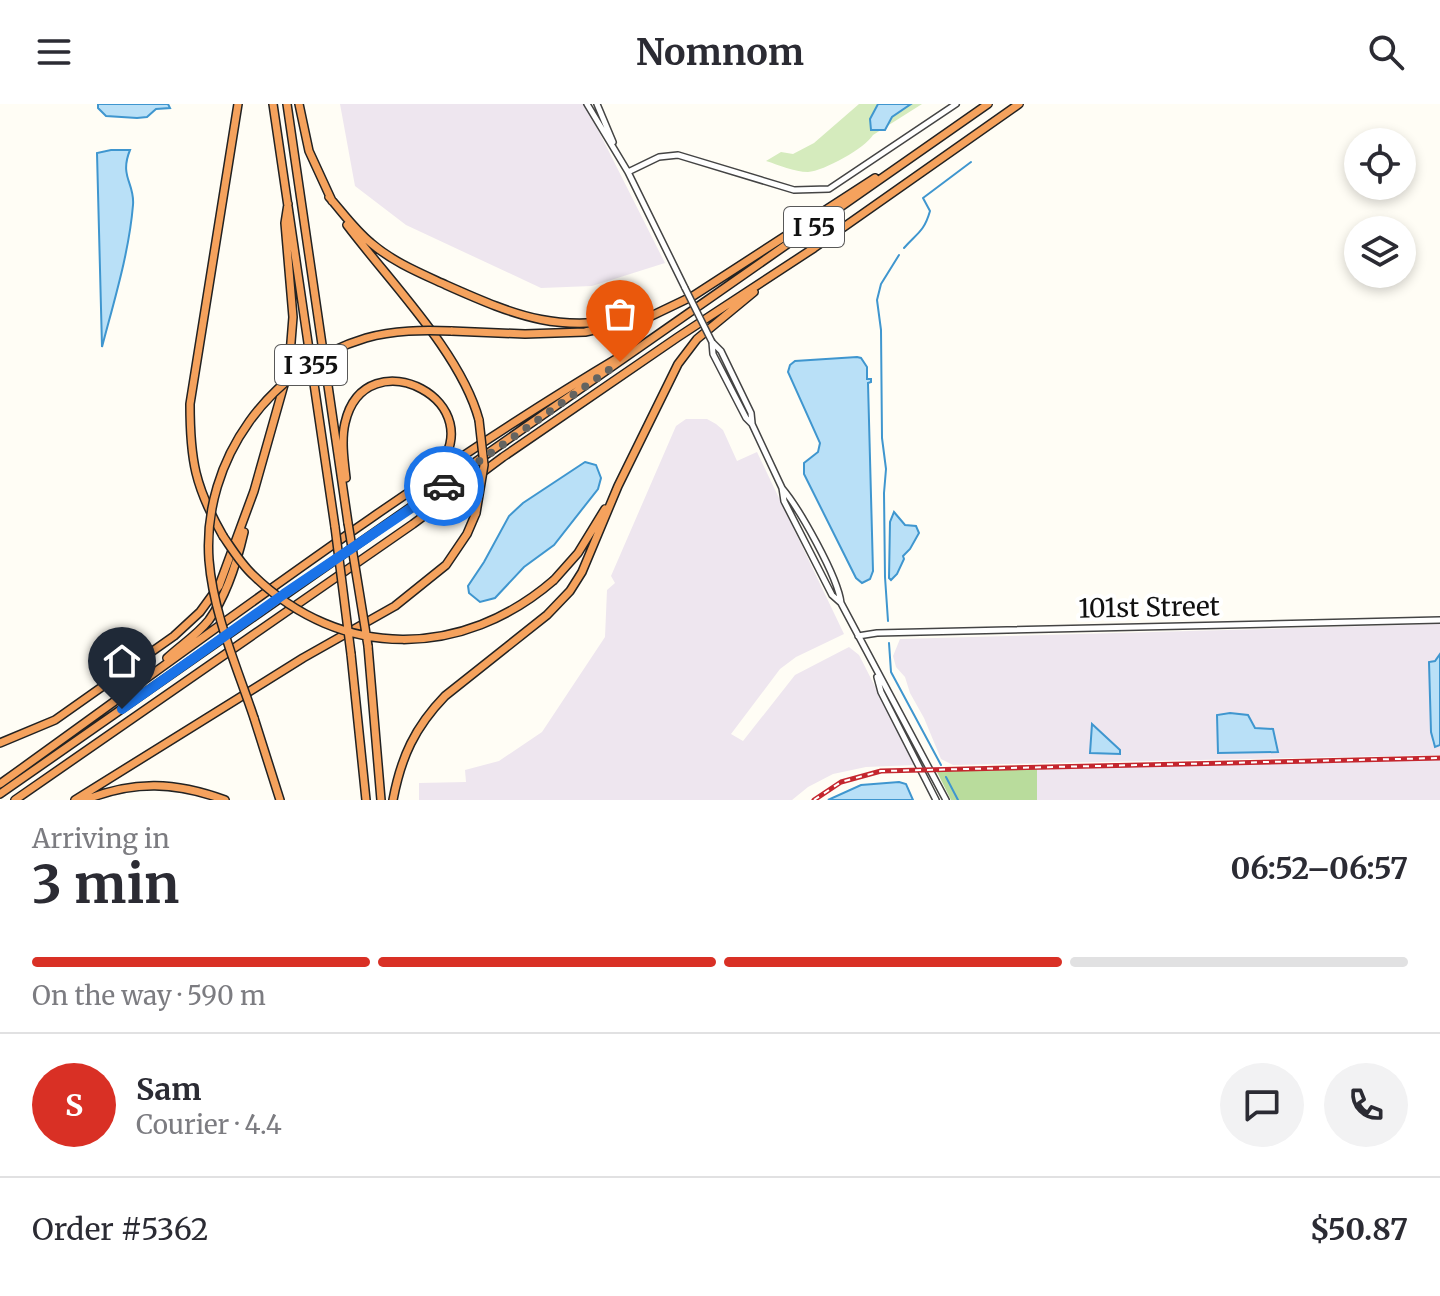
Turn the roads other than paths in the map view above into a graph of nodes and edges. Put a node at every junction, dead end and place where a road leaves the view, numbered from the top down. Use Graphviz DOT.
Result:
graph roads {
  1 [pos="238,104"];
  2 [pos="273,104"];
  3 [pos="287,104"];
  4 [pos="299,104"];
  5 [pos="587,104"];
  6 [pos="597,104"];
  7 [pos="956,104"];
  8 [pos="988,104"];
  9 [pos="1019,104"];
  10 [pos="954,127"];
  11 [pos="615,147"];
  12 [pos="628,172"];
  13 [pos="329,197"];
  14 [pos="288,204"];
  15 [pos="814,248"];
  16 [pos="693,296"];
  17 [pos="673,325"];
  18 [pos="618,486"];
  19 [pos="254,491"];
  20 [pos="378,515"];
  21 [pos="347,520"];
  22 [pos="1440,620"];
  23 [pos="858,636"];
  24 [pos="876,672"];
  25 [pos="140,682"];
  26 [pos="0,743"];
  27 [pos="2,782"];
  28 [pos="0,794"];
  29 [pos="17,800"];
  30 [pos="75,800"];
  31 [pos="85,800"];
  32 [pos="225,800"];
  33 [pos="280,800"];
  34 [pos="366,800"];
  35 [pos="381,800"];
  36 [pos="393,800"];
  37 [pos="936,800"];
  38 [pos="946,800"];
  1 -- 18 [label="highway, bridge"];
  2 -- 14 [label="highway, I 355"];
  3 -- 21 [label="highway, I 355"];
  4 -- 13 [label="highway"];
  5 -- 11 [label="street"];
  6 -- 11 [label="street"];
  7 -- 12 [label="street"];
  8 -- 10 [label="highway, I 55"];
  9 -- 15 [label="highway, I 55"];
  10 -- 16 [label="highway"];
  10 -- 17 [label="highway, I 55"];
  11 -- 12 [label="street"];
  12 -- 23 [label="street, bridge"];
  13 -- 16 [label="highway"];
  13 -- 30 [label="highway, bridge"];
  14 -- 19 [label="highway"];
  14 -- 34 [label="highway, I 355, bridge"];
  15 -- 18 [label="highway"];
  15 -- 29 [label="highway, I 55"];
  16 -- 33 [label="highway, bridge"];
  17 -- 20 [label="highway"];
  17 -- 28 [label="highway, I 55"];
  18 -- 36 [label="highway"];
  19 -- 25 [label="highway"];
  19 -- 26 [label="highway"];
  20 -- 21 [label="highway"];
  20 -- 25 [label="highway"];
  21 -- 35 [label="highway, I 355, bridge"];
  22 -- 23 [label="street, 101st Street"];
  23 -- 24 [label="street"];
  24 -- 37 [label="street"];
  24 -- 38 [label="street"];
  25 -- 27 [label="highway"];
  31 -- 32 [label="highway"];
}
